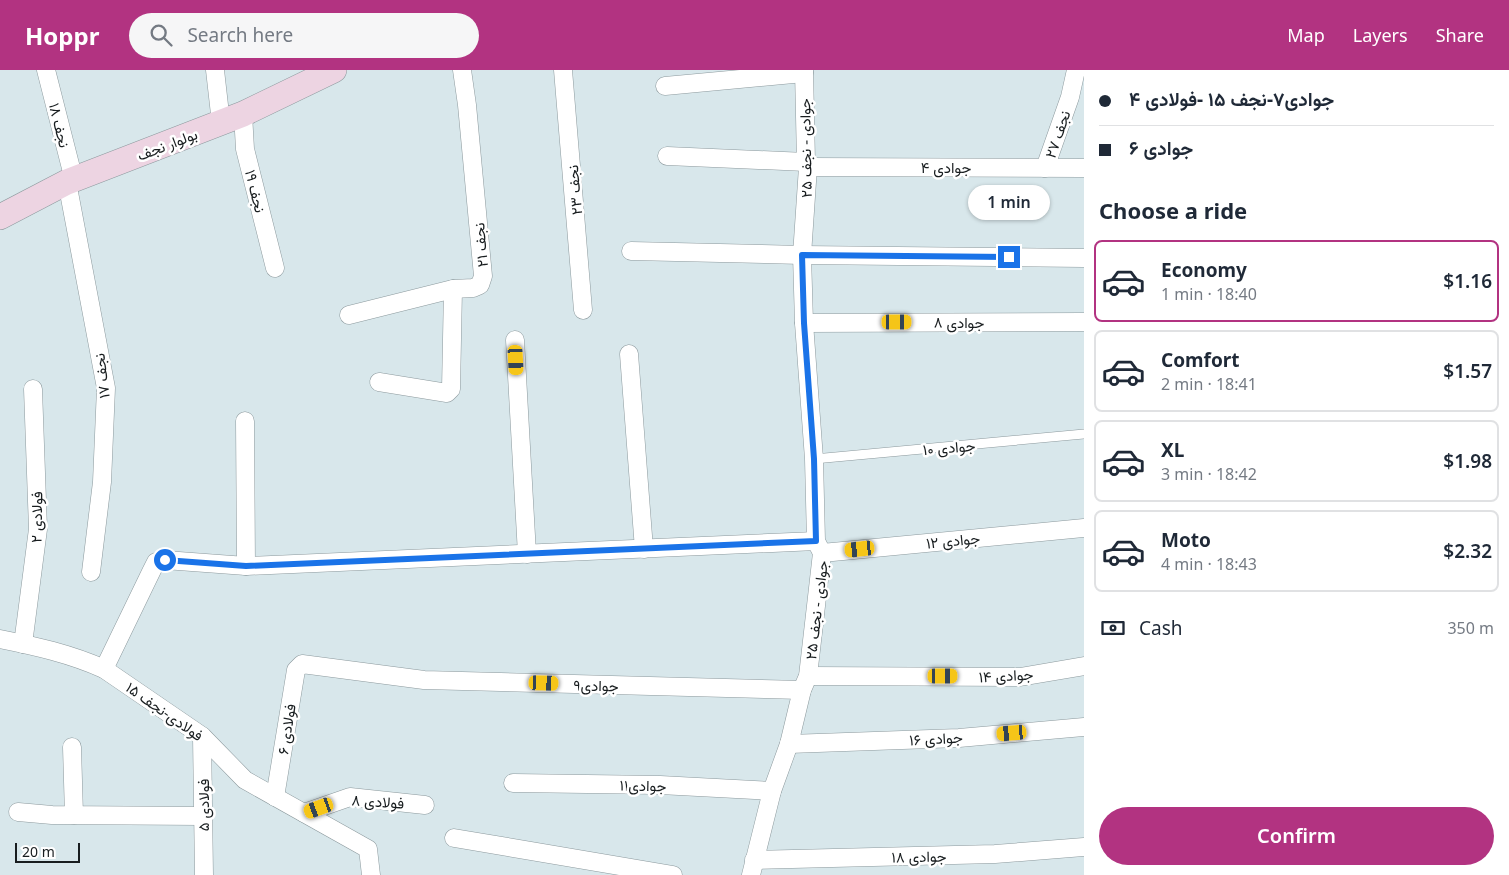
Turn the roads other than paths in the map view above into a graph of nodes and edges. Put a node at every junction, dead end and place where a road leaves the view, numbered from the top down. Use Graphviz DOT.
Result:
graph roads {
  1 [pos="46,70"];
  2 [pos="215,70"];
  3 [pos="462,70"];
  4 [pos="563,70"];
  5 [pos="1076,70"];
  6 [pos="324,72"];
  7 [pos="804,72"];
  8 [pos="665,86"];
  9 [pos="232,118"];
  10 [pos="667,156"];
  11 [pos="807,164"];
  12 [pos="1045,168"];
  13 [pos="1084,168"];
  14 [pos="71,181"];
  15 [pos="0,218"];
  16 [pos="631,251"];
  17 [pos="802,255"];
  18 [pos="1084,258"];
  19 [pos="275,268"];
  20 [pos="453,289"];
  21 [pos="582,310"];
  22 [pos="349,315"];
  23 [pos="1084,322"];
  24 [pos="804,323"];
  25 [pos="515,340"];
  26 [pos="629,354"];
  27 [pos="379,382"];
  28 [pos="33,389"];
  29 [pos="245,421"];
  30 [pos="1084,434"];
  31 [pos="814,459"];
  32 [pos="1084,528"];
  33 [pos="819,547"];
  34 [pos="644,549"];
  35 [pos="527,554"];
  36 [pos="246,566"];
  37 [pos="91,572"];
  38 [pos="0,639"];
  39 [pos="23,644"];
  40 [pos="302,664"];
  41 [pos="1084,666"];
  42 [pos="104,668"];
  43 [pos="805,683"];
  44 [pos="1084,727"];
  45 [pos="202,736"];
  46 [pos="789,744"];
  47 [pos="72,747"];
  48 [pos="513,783"];
  49 [pos="772,792"];
  50 [pos="275,797"];
  51 [pos="425,805"];
  52 [pos="18,812"];
  53 [pos="304,813"];
  54 [pos="74,815"];
  55 [pos="203,816"];
  56 [pos="454,838"];
  57 [pos="1084,847"];
  58 [pos="752,867"];
  59 [pos="373,874"];
  60 [pos="204,875"];
  61 [pos="673,875"];
  1 -- 14 [label="street, نجف ۱۸"];
  2 -- 9 [label="street, نجف ۱۹"];
  3 -- 20 [label="street, نجف ۲۱"];
  4 -- 21 [label="street, نجف ۲۳"];
  5 -- 12 [label="street, نجف ۲۷"];
  6 -- 9 [label="street, بولوار نجف"];
  7 -- 8 [label="street"];
  7 -- 11 [label="street, جوادی - نجف ۲۵"];
  9 -- 14 [label="street, بولوار نجف"];
  9 -- 19 [label="street, نجف ۱۹"];
  10 -- 11 [label="street, جوادی ۴"];
  11 -- 12 [label="street, جوادی ۴"];
  11 -- 17 [label="street, جوادی - نجف ۲۵"];
  12 -- 13 [label="street, جوادی ۴"];
  14 -- 15 [label="street, بولوار نجف"];
  14 -- 37 [label="street, نجف ۱۷"];
  16 -- 17 [label="street"];
  17 -- 18 [label="street"];
  17 -- 24 [label="street, جوادی - نجف ۲۵"];
  20 -- 22 [label="street, نجف ۲۱"];
  20 -- 27 [label="street"];
  23 -- 24 [label="street, جوادی ۸"];
  24 -- 31 [label="street, جوادی - نجف ۲۵"];
  25 -- 35 [label="street"];
  26 -- 34 [label="street"];
  28 -- 39 [label="street, فولادی ۲"];
  29 -- 36 [label="street"];
  30 -- 31 [label="lane, جوادی ۱۰"];
  31 -- 33 [label="street, جوادی - نجف ۲۵"];
  32 -- 33 [label="street, جوادی ۱۲"];
  33 -- 34 [label="street, جوادی ۱۲"];
  33 -- 43 [label="street, جوادی - نجف ۲۵"];
  34 -- 35 [label="street, جوادی ۱۲"];
  35 -- 36 [label="street, جوادی ۱۲"];
  36 -- 42 [label="street, جوادی ۱۲"];
  38 -- 39 [label="street, فولادی-نجف ۱۵"];
  39 -- 42 [label="street, فولادی-نجف ۱۵"];
  40 -- 43 [label="street, جوادی۹"];
  40 -- 50 [label="street, فولادی ۶"];
  41 -- 43 [label="street, جوادی ۱۴"];
  42 -- 45 [label="street, فولادی-نجف ۱۵"];
  43 -- 46 [label="street, جوادی - نجف ۲۵"];
  44 -- 46 [label="street, جوادی ۱۶"];
  45 -- 50 [label="street, فولادی-نجف ۱۵"];
  45 -- 55 [label="street, فولادی ۵"];
  46 -- 49 [label="street, جوادی - نجف ۲۵"];
  47 -- 54 [label="street"];
  48 -- 49 [label="street, جوادی۱۱"];
  49 -- 58 [label="street, جوادی - نجف ۲۵"];
  50 -- 53 [label="street, فولادی-نجف ۱۵"];
  51 -- 53 [label="street, فولادی ۸"];
  52 -- 54 [label="street"];
  53 -- 59 [label="street, فولادی-نجف ۱۵"];
  54 -- 55 [label="street"];
  55 -- 60 [label="street, فولادی ۵"];
  56 -- 61 [label="street"];
  57 -- 58 [label="street, جوادی ۱۸"];
}
